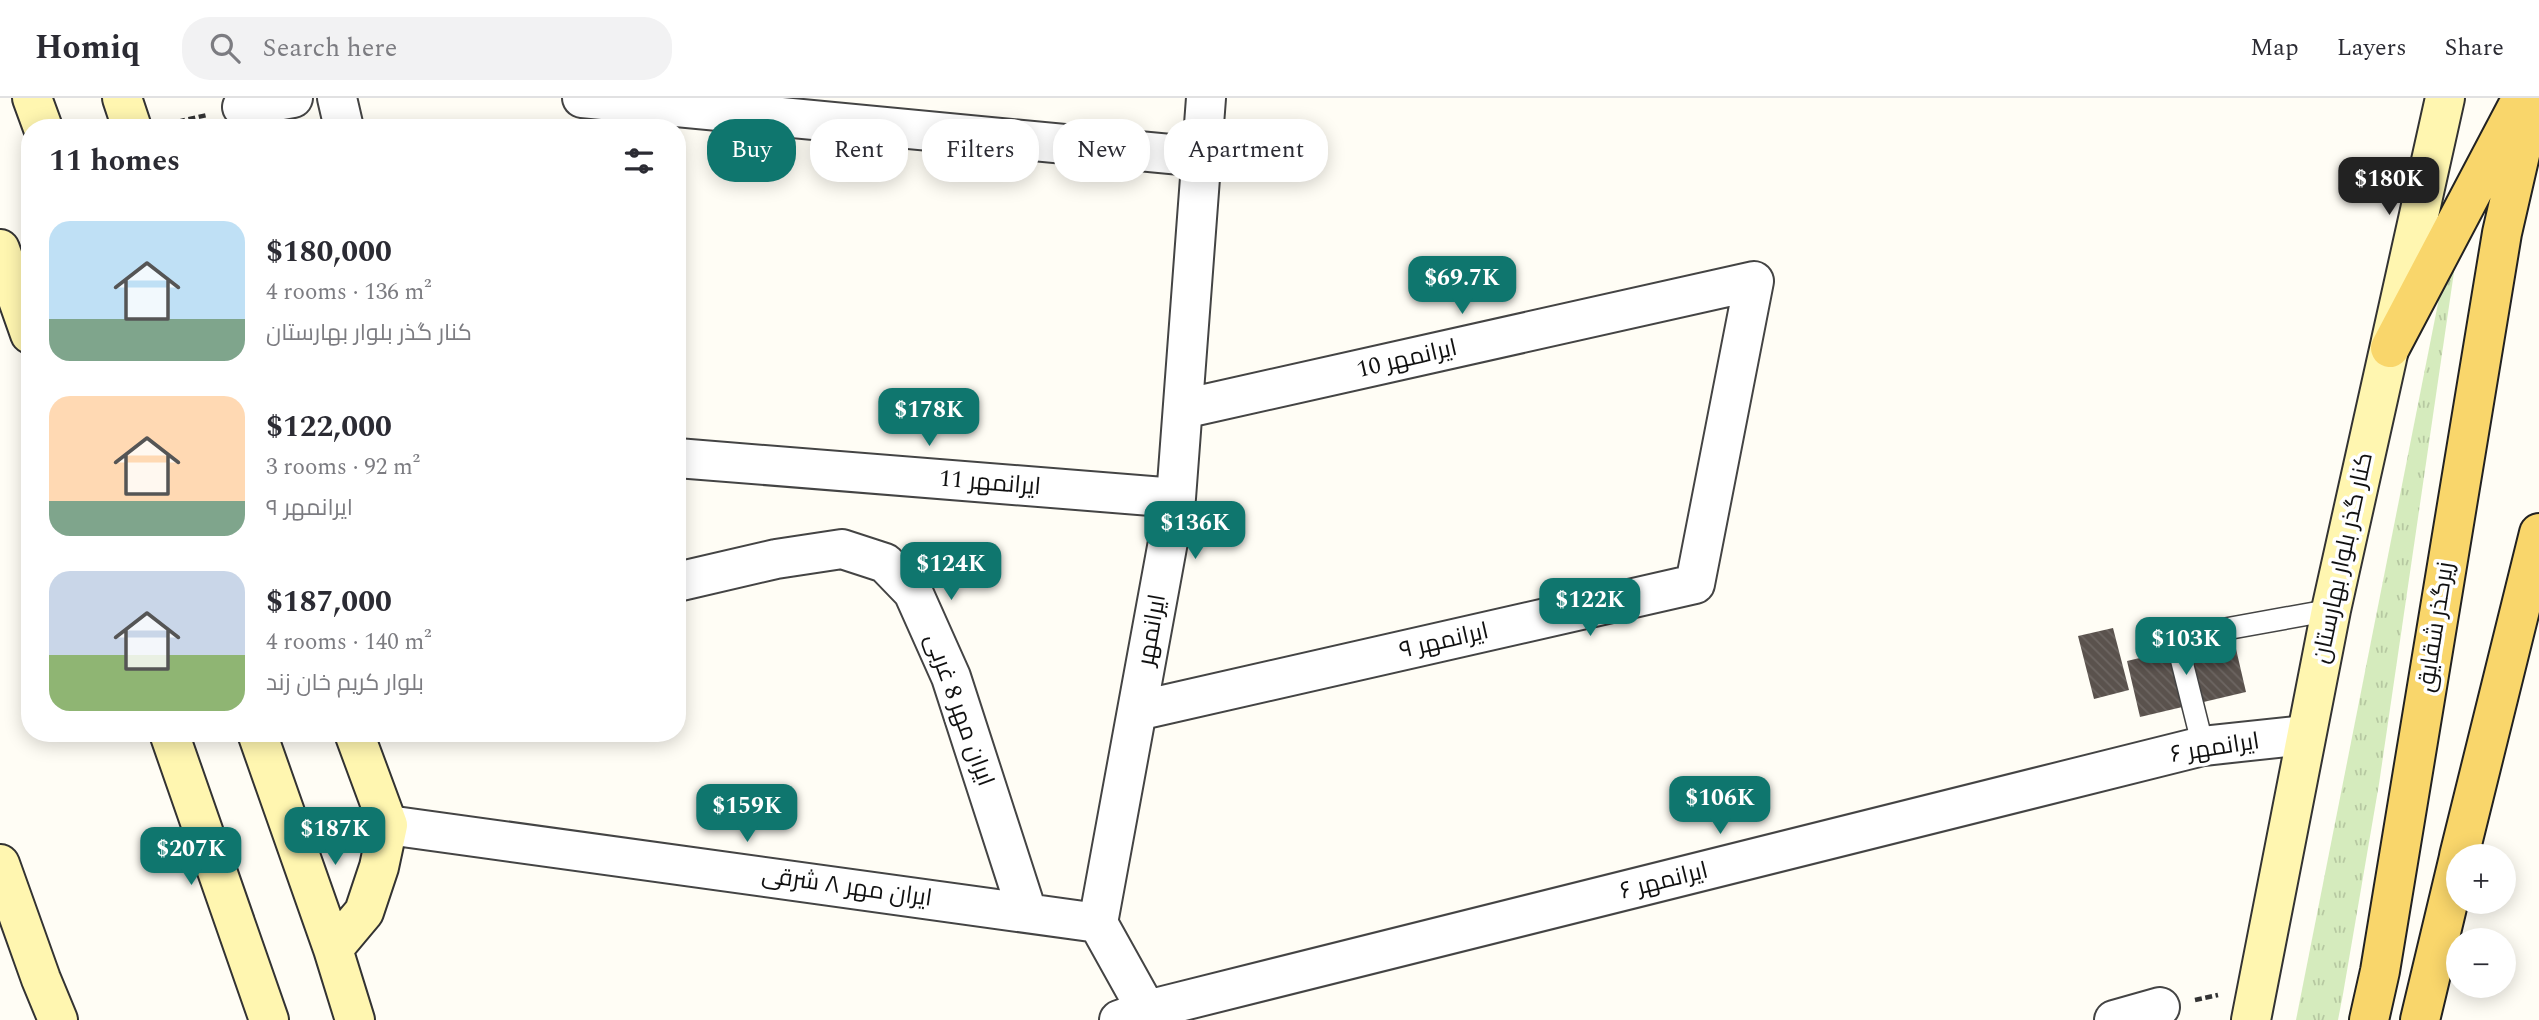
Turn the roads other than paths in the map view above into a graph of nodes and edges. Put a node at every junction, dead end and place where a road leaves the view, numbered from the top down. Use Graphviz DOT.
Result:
graph roads {
  1 [pos="33,98"];
  2 [pos="46,98"];
  3 [pos="122,98"];
  4 [pos="293,98"];
  5 [pos="337,98"];
  6 [pos="582,98"];
  7 [pos="1206,98"];
  8 [pos="2445,98"];
  9 [pos="2522,98"];
  10 [pos="2533,98"];
  11 [pos="242,107"];
  12 [pos="41,119"];
  13 [pos="45,119"];
  14 [pos="142,119"];
  15 [pos="342,119"];
  16 [pos="1205,119"];
  17 [pos="1164,153"];
  18 [pos="1200,182"];
  19 [pos="0,249"];
  20 [pos="1754,281"];
  21 [pos="21,308"];
  22 [pos="2390,348"];
  23 [pos="1183,409"];
  24 [pos="686,459"];
  25 [pos="1176,498"];
  26 [pos="2539,533"];
  27 [pos="686,580"];
  28 [pos="2331,610"];
  29 [pos="1137,710"];
  30 [pos="2305,736"];
  31 [pos="172,742"];
  32 [pos="260,742"];
  33 [pos="357,742"];
  34 [pos="2203,746"];
  35 [pos="388,825"];
  36 [pos="2462,844"];
  37 [pos="0,864"];
  38 [pos="2446,911"];
  39 [pos="1027,912"];
  40 [pos="1098,923"];
  41 [pos="333,949"];
  42 [pos="2254,1003"];
  43 [pos="2160,1007"];
  44 [pos="341,1012"];
  45 [pos="1139,1017"];
  46 [pos="271,1019"];
  47 [pos="58,1020"];
  48 [pos="2114,1020"];
  49 [pos="2369,1020"];
  50 [pos="2420,1020"];
  1 -- 12 [label="main road"];
  2 -- 13 [label="main road"];
  3 -- 14 [label="main road"];
  4 -- 11 [label="street"];
  5 -- 15 [label="street"];
  6 -- 17 [label="street"];
  7 -- 16 [label="street, ایرانمهر"];
  8 -- 22 [label="main road, کنار گذر بلوار بهارستان"];
  9 -- 22 [label="main road"];
  10 -- 49 [label="main road, زیرگذر شقایق"];
  18 -- 23 [label="street, ایرانمهر"];
  19 -- 21 [label="main road"];
  20 -- 23 [label="street, ایرانمهر 10"];
  20 -- 29 [label="street, ایرانمهر ۹"];
  22 -- 28 [label="main road, کنار گذر بلوار بهارستان"];
  23 -- 25 [label="street, ایرانمهر"];
  24 -- 25 [label="street, ایرانمهر 11"];
  25 -- 29 [label="street, ایرانمهر"];
  26 -- 36 [label="main road"];
  27 -- 39 [label="street, ایران مهر 8 غربی"];
  28 -- 30 [label="main road, کنار گذر بلوار بهارستان"];
  28 -- 34 [label="lane"];
  29 -- 40 [label="street, ایرانمهر"];
  30 -- 34 [label="street, ایرانمهر ۶"];
  30 -- 42 [label="main road, کنار گذر بلوار بهارستان"];
  31 -- 46 [label="main road"];
  32 -- 41 [label="main road"];
  33 -- 35 [label="main road"];
  34 -- 45 [label="street, ایرانمهر ۶"];
  35 -- 39 [label="street, ایران مهر ٨ شرقی"];
  35 -- 41 [label="main road"];
  37 -- 47 [label="main road"];
  38 -- 50 [label="main road"];
  39 -- 40 [label="street, ایران مهر ٨ شرقی"];
  40 -- 45 [label="street"];
  41 -- 44 [label="main road"];
  43 -- 48 [label="street"];
}
